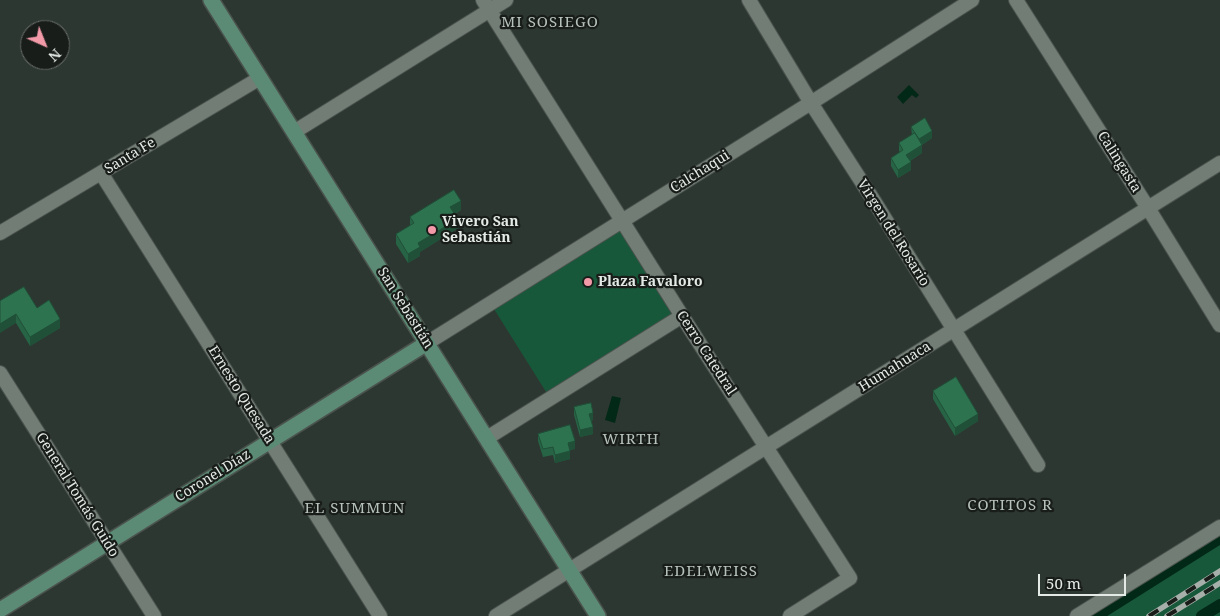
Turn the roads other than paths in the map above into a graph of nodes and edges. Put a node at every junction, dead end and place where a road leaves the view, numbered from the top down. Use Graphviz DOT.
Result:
graph roads {
  1 [pos="211,0"];
  2 [pos="506,0"];
  3 [pos="749,0"];
  4 [pos="972,0"];
  5 [pos="1016,0"];
  6 [pos="486,5"];
  7 [pos="260,78"];
  8 [pos="811,103"];
  9 [pos="294,132"];
  10 [pos="1220,163"];
  11 [pos="101,173"];
  12 [pos="1148,208"];
  13 [pos="622,221"];
  14 [pos="0,233"];
  15 [pos="682,316"];
  16 [pos="1220,325"];
  17 [pos="954,330"];
  18 [pos="427,343"];
  19 [pos="0,373"];
  20 [pos="487,438"];
  21 [pos="270,441"];
  22 [pos="766,448"];
  23 [pos="1038,465"];
  24 [pos="1220,527"];
  25 [pos="107,543"];
  26 [pos="569,570"];
  27 [pos="0,610"];
  28 [pos="154,616"];
  29 [pos="380,616"];
  30 [pos="496,616"];
  31 [pos="598,616"];
  32 [pos="790,616"];
  33 [pos="1077,616"];
  1 -- 7 [label="main road, San Sebastián"];
  2 -- 6 [label="street"];
  3 -- 8 [label="street, Virgen del Rosario"];
  4 -- 8 [label="street, Calchaqui"];
  5 -- 12 [label="street, Calingasta"];
  6 -- 9 [label="street"];
  6 -- 13 [label="street, Cerro Catedral"];
  7 -- 9 [label="main road, San Sebastián"];
  7 -- 11 [label="street, Santa Fe"];
  8 -- 13 [label="street, Calchaqui"];
  8 -- 17 [label="street, Virgen del Rosario"];
  9 -- 18 [label="main road, San Sebastián"];
  10 -- 12 [label="street, Humahuaca"];
  11 -- 14 [label="street, Santa Fe"];
  11 -- 21 [label="street, Ernesto Quesada"];
  12 -- 16 [label="street, Calingasta"];
  12 -- 17 [label="street, Humahuaca"];
  13 -- 15 [label="street, Cerro Catedral"];
  13 -- 18 [label="street, Calchaqui"];
  15 -- 20 [label="street"];
  15 -- 22 [label="street, Cerro Catedral"];
  17 -- 22 [label="street, Humahuaca"];
  17 -- 23 [label="street, Virgen del Rosario"];
  18 -- 20 [label="main road, San Sebastián"];
  18 -- 21 [label="main road, Coronel Díaz"];
  19 -- 25 [label="street, General Tomás Guido"];
  20 -- 26 [label="main road, San Sebastián"];
  21 -- 25 [label="main road, Coronel Díaz"];
  21 -- 29 [label="street, Ernesto Quesada"];
  22 -- 26 [label="street, Humahuaca"];
  22 -- 32 [label="street, Cerro Catedral"];
  24 -- 33 [label="street"];
  25 -- 27 [label="main road, Coronel Díaz"];
  25 -- 28 [label="street, General Tomás Guido"];
  26 -- 30 [label="street, Humahuaca"];
  26 -- 31 [label="main road, San Sebastián"];
}
